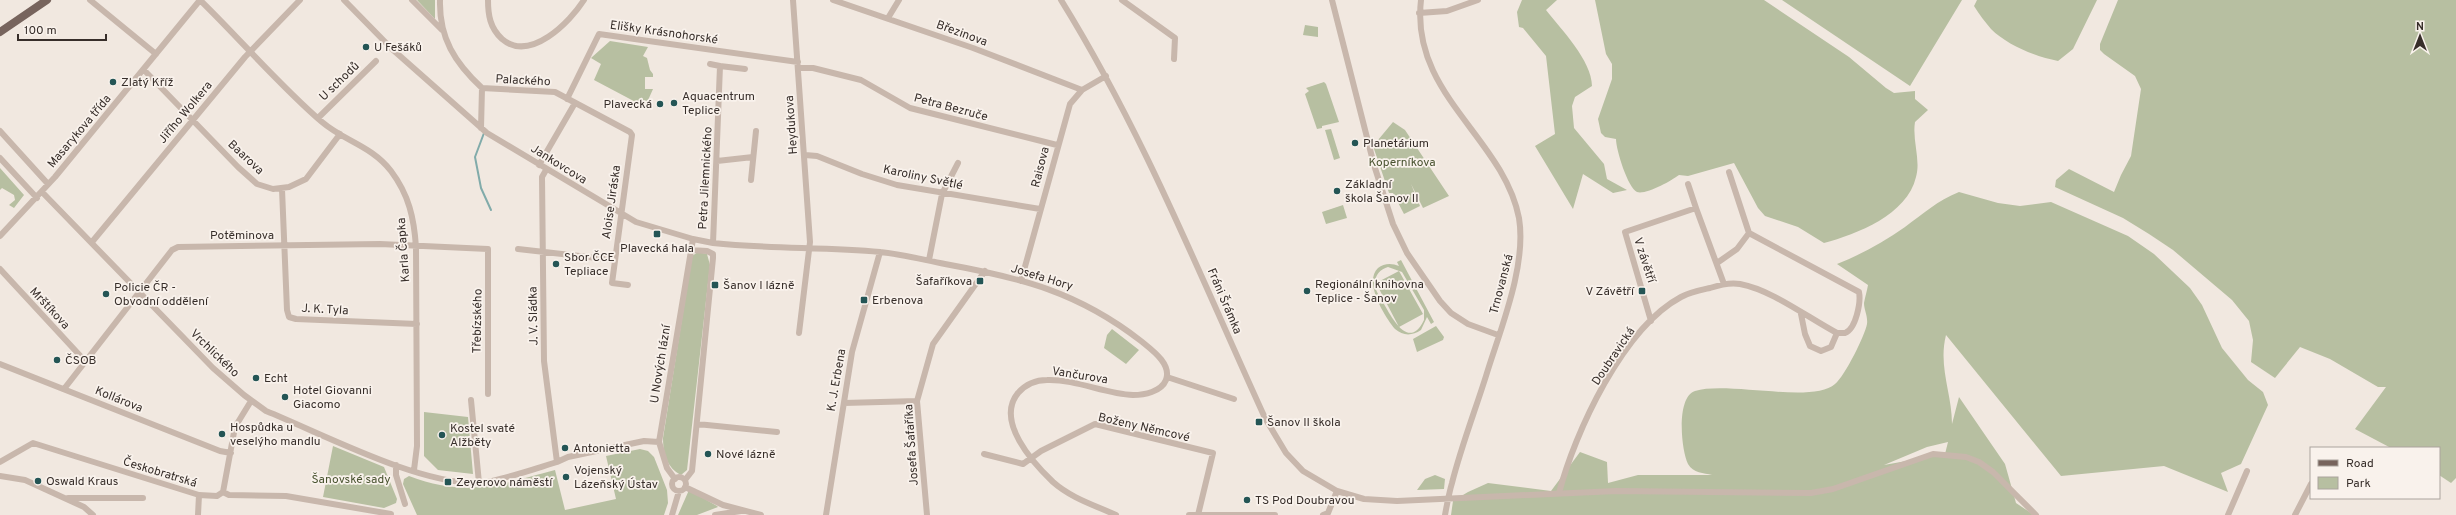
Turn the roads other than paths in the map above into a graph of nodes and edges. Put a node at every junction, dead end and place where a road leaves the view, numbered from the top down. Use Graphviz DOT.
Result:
graph roads {
  1 [pos="47,0"];
  2 [pos="90,0"];
  3 [pos="200,0"];
  4 [pos="300,0"];
  5 [pos="344,0"];
  6 [pos="412,0"];
  7 [pos="440,0"];
  8 [pos="488,0"];
  9 [pos="584,0"];
  10 [pos="793,0"];
  11 [pos="833,0"];
  12 [pos="899,0"];
  13 [pos="1061,0"];
  14 [pos="1122,0"];
  15 [pos="1332,0"];
  16 [pos="1421,0"];
  17 [pos="1478,0"];
  18 [pos="1420,13"];
  19 [pos="888,18"];
  20 [pos="442,30"];
  21 [pos="0,32"];
  22 [pos="251,50"];
  23 [pos="156,54"];
  24 [pos="1174,59"];
  25 [pos="376,62"];
  26 [pos="710,64"];
  27 [pos="798,65"];
  28 [pos="720,66"];
  29 [pos="745,69"];
  30 [pos="144,70"];
  31 [pos="1106,76"];
  32 [pos="482,88"];
  33 [pos="1082,90"];
  34 [pos="567,99"];
  35 [pos="575,103"];
  36 [pos="318,118"];
  37 [pos="192,121"];
  38 [pos="481,128"];
  39 [pos="0,131"];
  40 [pos="756,131"];
  41 [pos="630,132"];
  42 [pos="340,134"];
  43 [pos="1057,145"];
  44 [pos="805,155"];
  45 [pos="753,157"];
  46 [pos="0,158"];
  47 [pos="717,161"];
  48 [pos="958,163"];
  49 [pos="539,165"];
  50 [pos="546,170"];
  51 [pos="1729,172"];
  52 [pos="751,180"];
  53 [pos="48,184"];
  54 [pos="1688,184"];
  55 [pos="282,189"];
  56 [pos="42,192"];
  57 [pos="942,194"];
  58 [pos="36,198"];
  59 [pos="1696,208"];
  60 [pos="1040,209"];
  61 [pos="621,214"];
  62 [pos="1749,233"];
  63 [pos="0,236"];
  64 [pos="693,239"];
  65 [pos="92,242"];
  66 [pos="715,243"];
  67 [pos="284,246"];
  68 [pos="416,247"];
  69 [pos="488,249"];
  70 [pos="518,249"];
  71 [pos="809,249"];
  72 [pos="690,250"];
  73 [pos="543,252"];
  74 [pos="880,252"];
  75 [pos="713,254"];
  76 [pos="615,260"];
  77 [pos="929,260"];
  78 [pos="1717,263"];
  79 [pos="0,269"];
  80 [pos="984,271"];
  81 [pos="1021,281"];
  82 [pos="1724,284"];
  83 [pos="628,285"];
  84 [pos="139,292"];
  85 [pos="1801,314"];
  86 [pos="1651,321"];
  87 [pos="417,324"];
  88 [pos="799,332"];
  89 [pos="1836,333"];
  90 [pos="1498,335"];
  91 [pos="85,361"];
  92 [pos="0,364"];
  93 [pos="1167,377"];
  94 [pos="64,389"];
  95 [pos="488,394"];
  96 [pos="471,400"];
  97 [pos="1234,400"];
  98 [pos="251,401"];
  99 [pos="917,401"];
  100 [pos="844,403"];
  101 [pos="697,424"];
  102 [pos="777,432"];
  103 [pos="659,442"];
  104 [pos="231,453"];
  105 [pos="984,454"];
  106 [pos="1031,459"];
  107 [pos="0,462"];
  108 [pos="557,462"];
  109 [pos="396,465"];
  110 [pos="414,470"];
  111 [pos="2247,470"];
  112 [pos="0,476"];
  113 [pos="675,479"];
  114 [pos="479,483"];
  115 [pos="685,484"];
  116 [pos="2310,486"];
  117 [pos="679,491"];
  118 [pos="1337,491"];
  119 [pos="223,492"];
  120 [pos="1559,493"];
  121 [pos="199,496"];
  122 [pos="1448,497"];
  123 [pos="66,498"];
  124 [pos="143,498"];
  125 [pos="405,504"];
  126 [pos="744,511"];
  127 [pos="391,514"];
  128 [pos="94,515"];
  129 [pos="198,515"];
  130 [pos="672,515"];
  131 [pos="715,515"];
  132 [pos="761,515"];
  133 [pos="826,515"];
  134 [pos="927,515"];
  135 [pos="1116,515"];
  136 [pos="1189,515"];
  137 [pos="1198,515"];
  138 [pos="1275,515"];
  139 [pos="1323,515"];
  140 [pos="1444,515"];
  141 [pos="2036,515"];
  142 [pos="2228,515"];
  143 [pos="2295,515"];
  1 -- 21 [label="main road"];
  2 -- 23 [label="street"];
  3 -- 22 [label="street, Karla Čapka"];
  3 -- 23 [label="street, Masarykova třída"];
  4 -- 22 [label="street, Jiřího Wolkera"];
  5 -- 38 [label="street, Jankovcova"];
  6 -- 20 [label="street"];
  7 -- 20 [label="street, Palackého"];
  8 -- 9 [label="street"];
  10 -- 27 [label="street, Heydukova"];
  11 -- 19 [label="street, Březinova"];
  12 -- 19 [label="street"];
  13 -- 31 [label="street, Fráni Šrámka"];
  14 -- 24 [label="street"];
  15 -- 90 [label="street"];
  16 -- 18 [label="street, Trnovanská"];
  17 -- 18 [label="street"];
  18 -- 90 [label="street, Trnovanská"];
  19 -- 33 [label="street, Březinova"];
  20 -- 32 [label="street, Palackého"];
  22 -- 36 [label="street, Karla Čapka"];
  22 -- 37 [label="street, Jiřího Wolkera"];
  23 -- 30 [label="street, Masarykova třída"];
  25 -- 36 [label="street, U schodů"];
  26 -- 28 [label="street"];
  27 -- 34 [label="street, Elišky Krásnohorské"];
  27 -- 43 [label="street, Petra Bezruče"];
  27 -- 44 [label="street, Heydukova"];
  28 -- 29 [label="street"];
  28 -- 47 [label="street, Petra Jilemnického"];
  30 -- 37 [label="street, Baarova"];
  30 -- 53 [label="street, Masarykova třída"];
  31 -- 33 [label="street, Raisova"];
  31 -- 118 [label="street, Fráni Šrámka"];
  32 -- 34 [label="street, Palackého"];
  32 -- 38 [label="street"];
  33 -- 43 [label="street, Raisova"];
  34 -- 35 [label="street, Palackého"];
  35 -- 41 [label="street, Palackého"];
  35 -- 49 [label="street"];
  36 -- 42 [label="street, Karla Čapka"];
  37 -- 55 [label="street, Baarova"];
  37 -- 65 [label="street, Jiřího Wolkera"];
  38 -- 49 [label="street, Jankovcova"];
  39 -- 53 [label="street"];
  40 -- 45 [label="street"];
  41 -- 61 [label="street, Aloise Jiráska"];
  42 -- 55 [label="street"];
  42 -- 68 [label="street, Karla Čapka"];
  43 -- 60 [label="street, Raisova"];
  44 -- 57 [label="street, Karoliny Světlé"];
  44 -- 71 [label="street, Heydukova"];
  45 -- 47 [label="street"];
  45 -- 52 [label="street"];
  46 -- 58 [label="street"];
  47 -- 66 [label="street, Petra Jilemnického"];
  48 -- 57 [label="street"];
  49 -- 50 [label="street, Jankovcova"];
  50 -- 61 [label="street, Jankovcova"];
  50 -- 73 [label="street, J. V. Sládka"];
  51 -- 62 [label="street"];
  53 -- 56 [label="street, Masarykova třída"];
  54 -- 59 [label="street"];
  55 -- 67 [label="street, J. K. Tyla"];
  56 -- 58 [label="street, Masarykova třída"];
  56 -- 65 [label="street, Vrchlického"];
  57 -- 60 [label="street, Karoliny Světlé"];
  57 -- 77 [label="street"];
  58 -- 63 [label="street, Masarykova třída"];
  59 -- 78 [label="street"];
  59 -- 86 [label="street, V závětří"];
  60 -- 81 [label="street, Raisova"];
  61 -- 64 [label="street, Jankovcova"];
  61 -- 76 [label="street, Aloise Jiráska"];
  62 -- 78 [label="street"];
  62 -- 89 [label="street"];
  64 -- 66 [label="street, Jankovcova"];
  64 -- 72 [label="street, U Nových lázní"];
  65 -- 84 [label="street, Vrchlického"];
  66 -- 71 [label="street, Jankovcova"];
  66 -- 75 [label="street"];
  67 -- 68 [label="street, Potěminova"];
  67 -- 84 [label="street, Potěminova"];
  67 -- 87 [label="street, J. K. Tyla"];
  68 -- 69 [label="street, Potěminova"];
  68 -- 87 [label="street, Karla Čapka"];
  69 -- 95 [label="street, Třebízského"];
  70 -- 73 [label="street"];
  71 -- 74 [label="street, Josefa Hory"];
  71 -- 88 [label="street, Heydukova"];
  72 -- 75 [label="street"];
  72 -- 103 [label="street, U Nových lázní"];
  73 -- 76 [label="street"];
  73 -- 108 [label="street, J. V. Sládka"];
  74 -- 77 [label="street, Josefa Hory"];
  74 -- 100 [label="street, K. J. Erbena"];
  75 -- 101 [label="street"];
  76 -- 83 [label="street, Aloise Jiráska"];
  77 -- 80 [label="street, Josefa Hory"];
  78 -- 82 [label="street"];
  79 -- 91 [label="street, Mrštíkova"];
  80 -- 81 [label="street, Josefa Hory"];
  80 -- 99 [label="street, Josefa Šafaříka"];
  81 -- 93 [label="street, Josefa Hory"];
  82 -- 85 [label="street, Doubravická"];
  82 -- 86 [label="street, Doubravická"];
  84 -- 91 [label="street, Potěminova"];
  84 -- 98 [label="street, Vrchlického"];
  85 -- 89 [label="street, Doubravická"];
  85 -- 89 [label="street"];
  86 -- 120 [label="street, Doubravická"];
  87 -- 110 [label="street, Karla Čapka"];
  90 -- 122 [label="street, Trnovanská"];
  91 -- 94 [label="street, Potěminova"];
  92 -- 94 [label="street, Kollárova"];
  93 -- 97 [label="street"];
  93 -- 106 [label="street, Vančurova"];
  94 -- 104 [label="street, Kollárova"];
  96 -- 114 [label="street"];
  98 -- 104 [label="street"];
  98 -- 109 [label="street, Vrchlického"];
  99 -- 100 [label="street"];
  99 -- 134 [label="street, Josefa Šafaříka"];
  100 -- 133 [label="street, K. J. Erbena"];
  101 -- 102 [label="street"];
  101 -- 115 [label="street"];
  103 -- 108 [label="street"];
  103 -- 113 [label="street, U Nových lázní"];
  104 -- 119 [label="street"];
  105 -- 106 [label="street"];
  106 -- 135 [label="street, Vančurova"];
  106 -- 137 [label="street, Boženy Němcové"];
  107 -- 121 [label="street, Českobratrská"];
  108 -- 114 [label="street"];
  109 -- 110 [label="street, Vrchlického"];
  109 -- 125 [label="street"];
  110 -- 114 [label="street, Vrchlického"];
  111 -- 142 [label="street"];
  112 -- 123 [label="street"];
  113 -- 115 [label="street"];
  113 -- 117 [label="street, U Nových lázní"];
  115 -- 117 [label="street"];
  115 -- 126 [label="street"];
  116 -- 143 [label="street"];
  117 -- 130 [label="street"];
  118 -- 122 [label="street, Fráni Šrámka"];
  118 -- 139 [label="street"];
  119 -- 121 [label="street, Českobratrská"];
  119 -- 127 [label="street, Českobratrská"];
  120 -- 122 [label="street, Fráni Šrámka"];
  120 -- 141 [label="street, Fráni Šrámka"];
  121 -- 129 [label="street"];
  122 -- 140 [label="street, Trnovanská"];
  123 -- 124 [label="street"];
  123 -- 128 [label="street"];
  126 -- 131 [label="street"];
  126 -- 132 [label="street"];
  136 -- 137 [label="street"];
  137 -- 138 [label="street"];
}
